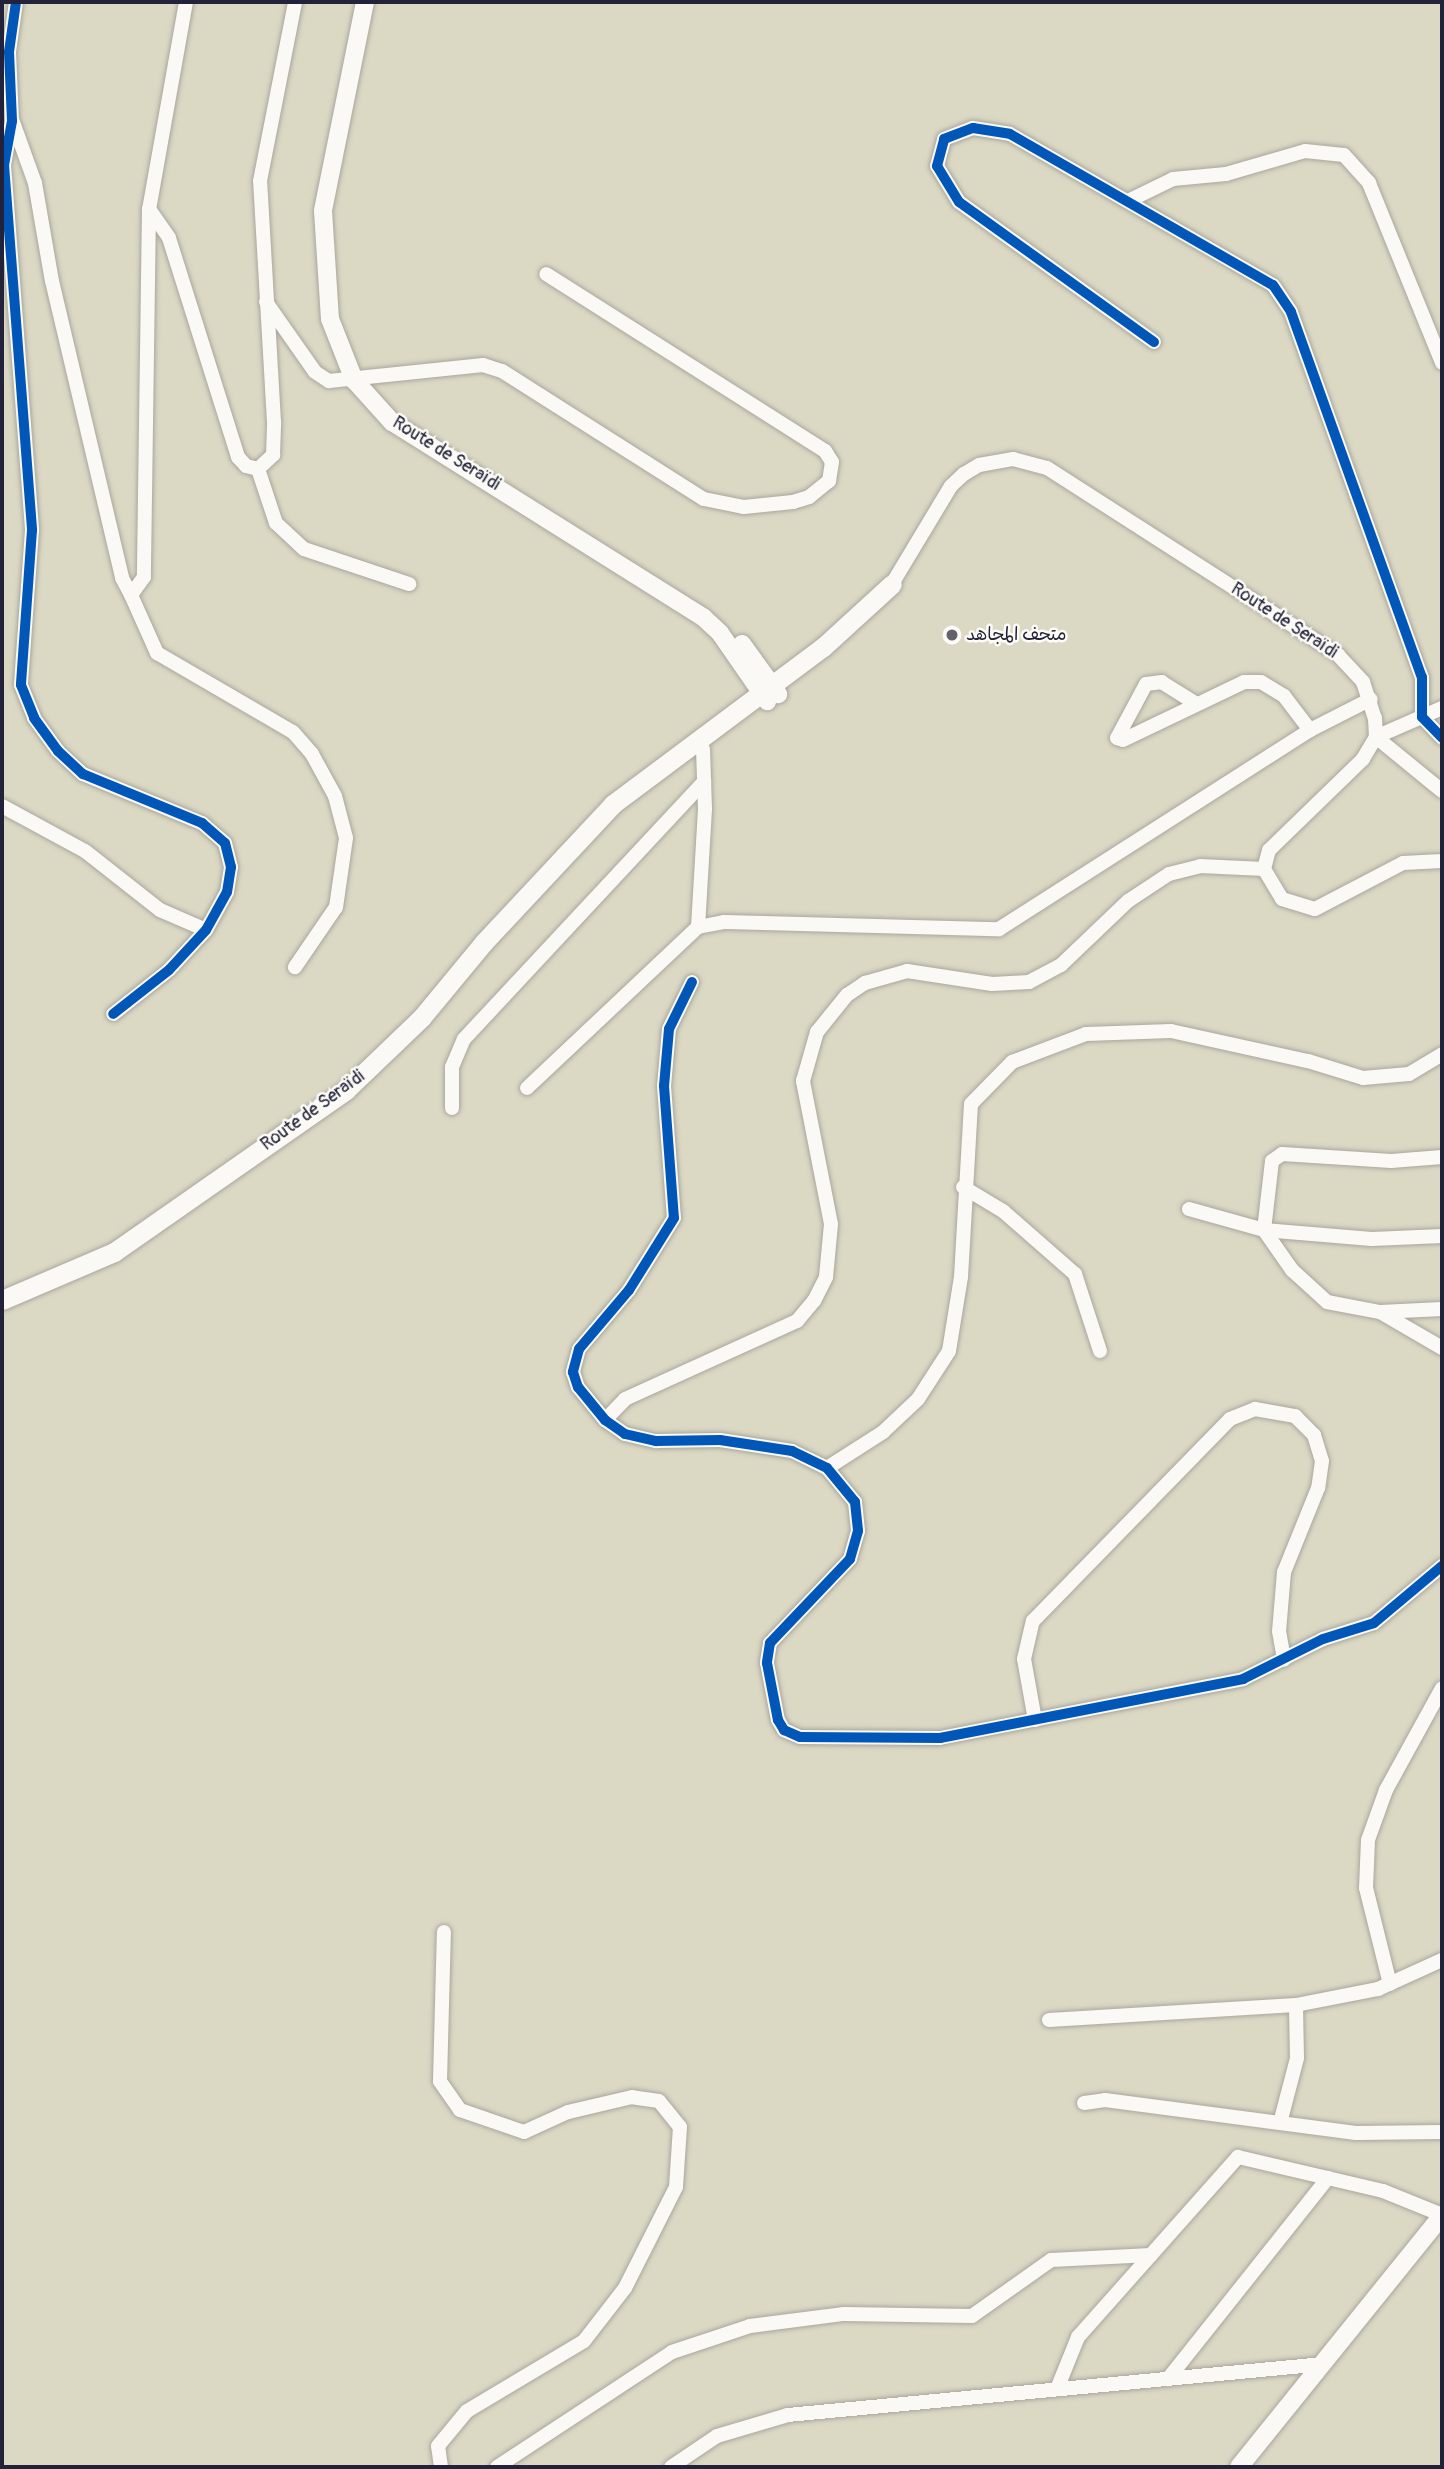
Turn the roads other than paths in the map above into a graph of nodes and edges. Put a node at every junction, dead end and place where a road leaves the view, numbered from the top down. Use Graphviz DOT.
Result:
graph roads {
  1 [pos="16,2"];
  2 [pos="186,2"];
  3 [pos="295,2"];
  4 [pos="365,2"];
  5 [pos="12,121"];
  6 [pos="1130,200"];
  7 [pos="149,209"];
  8 [pos="545,274"];
  9 [pos="266,302"];
  10 [pos="1154,342"];
  11 [pos="1442,363"];
  12 [pos="354,380"];
  13 [pos="258,469"];
  14 [pos="409,584"];
  15 [pos="892,584"];
  16 [pos="131,595"];
  17 [pos="769,693"];
  18 [pos="1371,699"];
  19 [pos="1195,703"];
  20 [pos="1442,708"];
  21 [pos="1422,717"];
  22 [pos="1310,730"];
  23 [pos="1376,737"];
  24 [pos="1442,738"];
  25 [pos="702,749"];
  26 [pos="704,782"];
  27 [pos="1442,790"];
  28 [pos="2,806"];
  29 [pos="597,820"];
  30 [pos="1442,861"];
  31 [pos="1264,869"];
  32 [pos="698,927"];
  33 [pos="206,930"];
  34 [pos="295,967"];
  35 [pos="692,982"];
  36 [pos="113,1014"];
  37 [pos="1442,1054"];
  38 [pos="527,1088"];
  39 [pos="452,1108"];
  40 [pos="1442,1157"];
  41 [pos="963,1186"];
  42 [pos="1189,1209"];
  43 [pos="1264,1230"];
  44 [pos="1442,1236"];
  45 [pos="2,1300"];
  46 [pos="1442,1309"];
  47 [pos="1380,1312"];
  48 [pos="1442,1348"];
  49 [pos="1100,1351"];
  50 [pos="605,1420"];
  51 [pos="827,1468"];
  52 [pos="1442,1566"];
  53 [pos="1284,1660"];
  54 [pos="1442,1688"];
  55 [pos="1035,1720"];
  56 [pos="444,1931"];
  57 [pos="1442,1960"];
  58 [pos="1390,1984"];
  59 [pos="1296,2005"];
  60 [pos="1049,2020"];
  61 [pos="1084,2103"];
  62 [pos="1280,2123"];
  63 [pos="1442,2132"];
  64 [pos="1328,2178"];
  65 [pos="1442,2215"];
  66 [pos="1152,2255"];
  67 [pos="1324,2364"];
  68 [pos="1168,2379"];
  69 [pos="1057,2389"];
  70 [pos="441,2467"];
  71 [pos="497,2467"];
  72 [pos="671,2467"];
  73 [pos="1238,2467"];
  1 -- 5 [label="street"];
  2 -- 7 [label="street"];
  3 -- 9 [label="street"];
  4 -- 12 [label="street, Route de Seraïdi"];
  5 -- 16 [label="street"];
  5 -- 33 [label="street"];
  6 -- 10 [label="street"];
  6 -- 11 [label="street"];
  6 -- 21 [label="street"];
  7 -- 13 [label="street"];
  7 -- 16 [label="street"];
  8 -- 12 [label="street"];
  9 -- 12 [label="street"];
  9 -- 13 [label="street"];
  12 -- 17 [label="street, Route de Seraïdi"];
  13 -- 14 [label="street"];
  15 -- 17 [label="main road, Route de Seraïdi"];
  15 -- 18 [label="street, Route de Seraïdi"];
  16 -- 34 [label="street"];
  17 -- 25 [label="main road, Route de Seraïdi"];
  17 -- 29 [label="main road, Route de Seraïdi"];
  18 -- 22 [label="street"];
  18 -- 23 [label="street, Route de Seraïdi"];
  19 -- 19 [label="street"];
  19 -- 22 [label="street"];
  20 -- 21 [label="street"];
  21 -- 23 [label="street"];
  21 -- 24 [label="street"];
  22 -- 32 [label="street"];
  23 -- 27 [label="street"];
  23 -- 31 [label="street"];
  25 -- 26 [label="street"];
  25 -- 29 [label="main road, Route de Seraïdi"];
  26 -- 32 [label="street"];
  26 -- 39 [label="street"];
  28 -- 33 [label="street"];
  29 -- 45 [label="main road, Route de Seraïdi"];
  30 -- 31 [label="street"];
  31 -- 50 [label="street"];
  32 -- 38 [label="street"];
  33 -- 36 [label="street"];
  35 -- 50 [label="street"];
  37 -- 41 [label="street"];
  40 -- 43 [label="street"];
  41 -- 49 [label="street"];
  41 -- 51 [label="street"];
  42 -- 43 [label="street"];
  43 -- 44 [label="street"];
  43 -- 47 [label="street"];
  46 -- 47 [label="street"];
  47 -- 48 [label="street"];
  50 -- 51 [label="street"];
  51 -- 55 [label="street"];
  52 -- 53 [label="street"];
  53 -- 55 [label="street"];
  53 -- 55 [label="street"];
  54 -- 58 [label="street"];
  56 -- 70 [label="street"];
  57 -- 58 [label="street"];
  58 -- 59 [label="street"];
  59 -- 60 [label="street"];
  59 -- 62 [label="street"];
  61 -- 62 [label="street"];
  62 -- 63 [label="street"];
  64 -- 65 [label="street"];
  64 -- 66 [label="street"];
  64 -- 68 [label="street"];
  65 -- 67 [label="street"];
  66 -- 69 [label="street"];
  66 -- 71 [label="street"];
  67 -- 68 [label="street"];
  67 -- 73 [label="street"];
  68 -- 69 [label="street"];
  69 -- 72 [label="street"];
}
